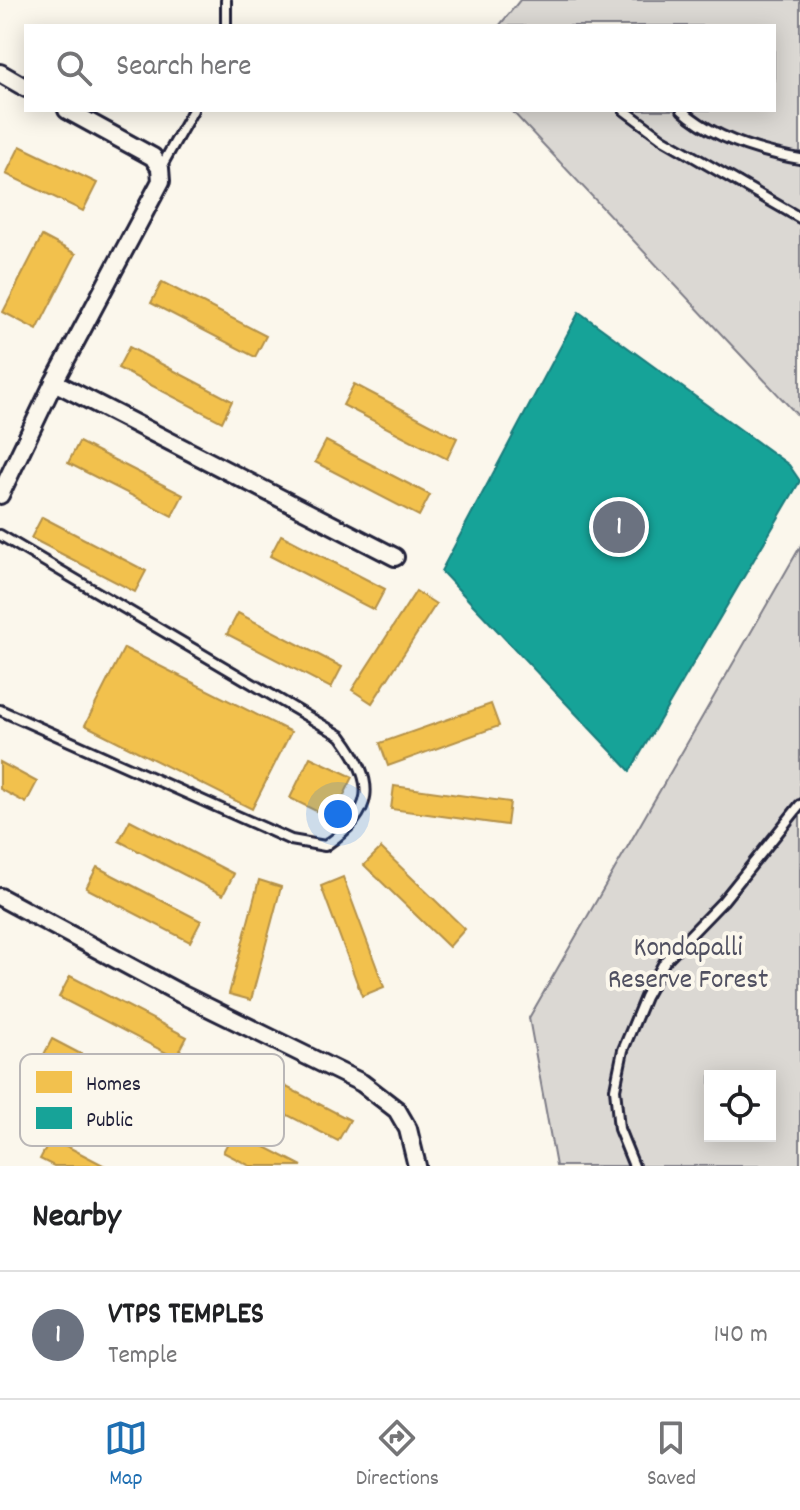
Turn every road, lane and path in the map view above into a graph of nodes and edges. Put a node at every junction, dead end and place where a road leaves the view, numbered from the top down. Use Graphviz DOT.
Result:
graph roads {
  1 [pos="226,0"];
  2 [pos="226,24"];
  3 [pos="0,73"];
  4 [pos="24,87"];
  5 [pos="71,112"];
  6 [pos="192,112"];
  7 [pos="627,112"];
  8 [pos="685,112"];
  9 [pos="800,159"];
  10 [pos="160,168"];
  11 [pos="800,218"];
  12 [pos="54,382"];
  13 [pos="0,495"];
  14 [pos="0,535"];
  15 [pos="395,557"];
  16 [pos="0,710"];
  17 [pos="800,805"];
  18 [pos="0,897"];
  19 [pos="417,1166"];
  20 [pos="634,1166"];
  1 -- 2 [label="lane"];
  3 -- 4 [label="street"];
  5 -- 10 [label="street"];
  6 -- 10 [label="lane"];
  7 -- 11 [label="lane"];
  8 -- 9 [label="lane"];
  10 -- 12 [label="street"];
  12 -- 13 [label="street"];
  12 -- 15 [label="street"];
  14 -- 16 [label="lane"];
  17 -- 20 [label="lane"];
  18 -- 19 [label="street"];
}
